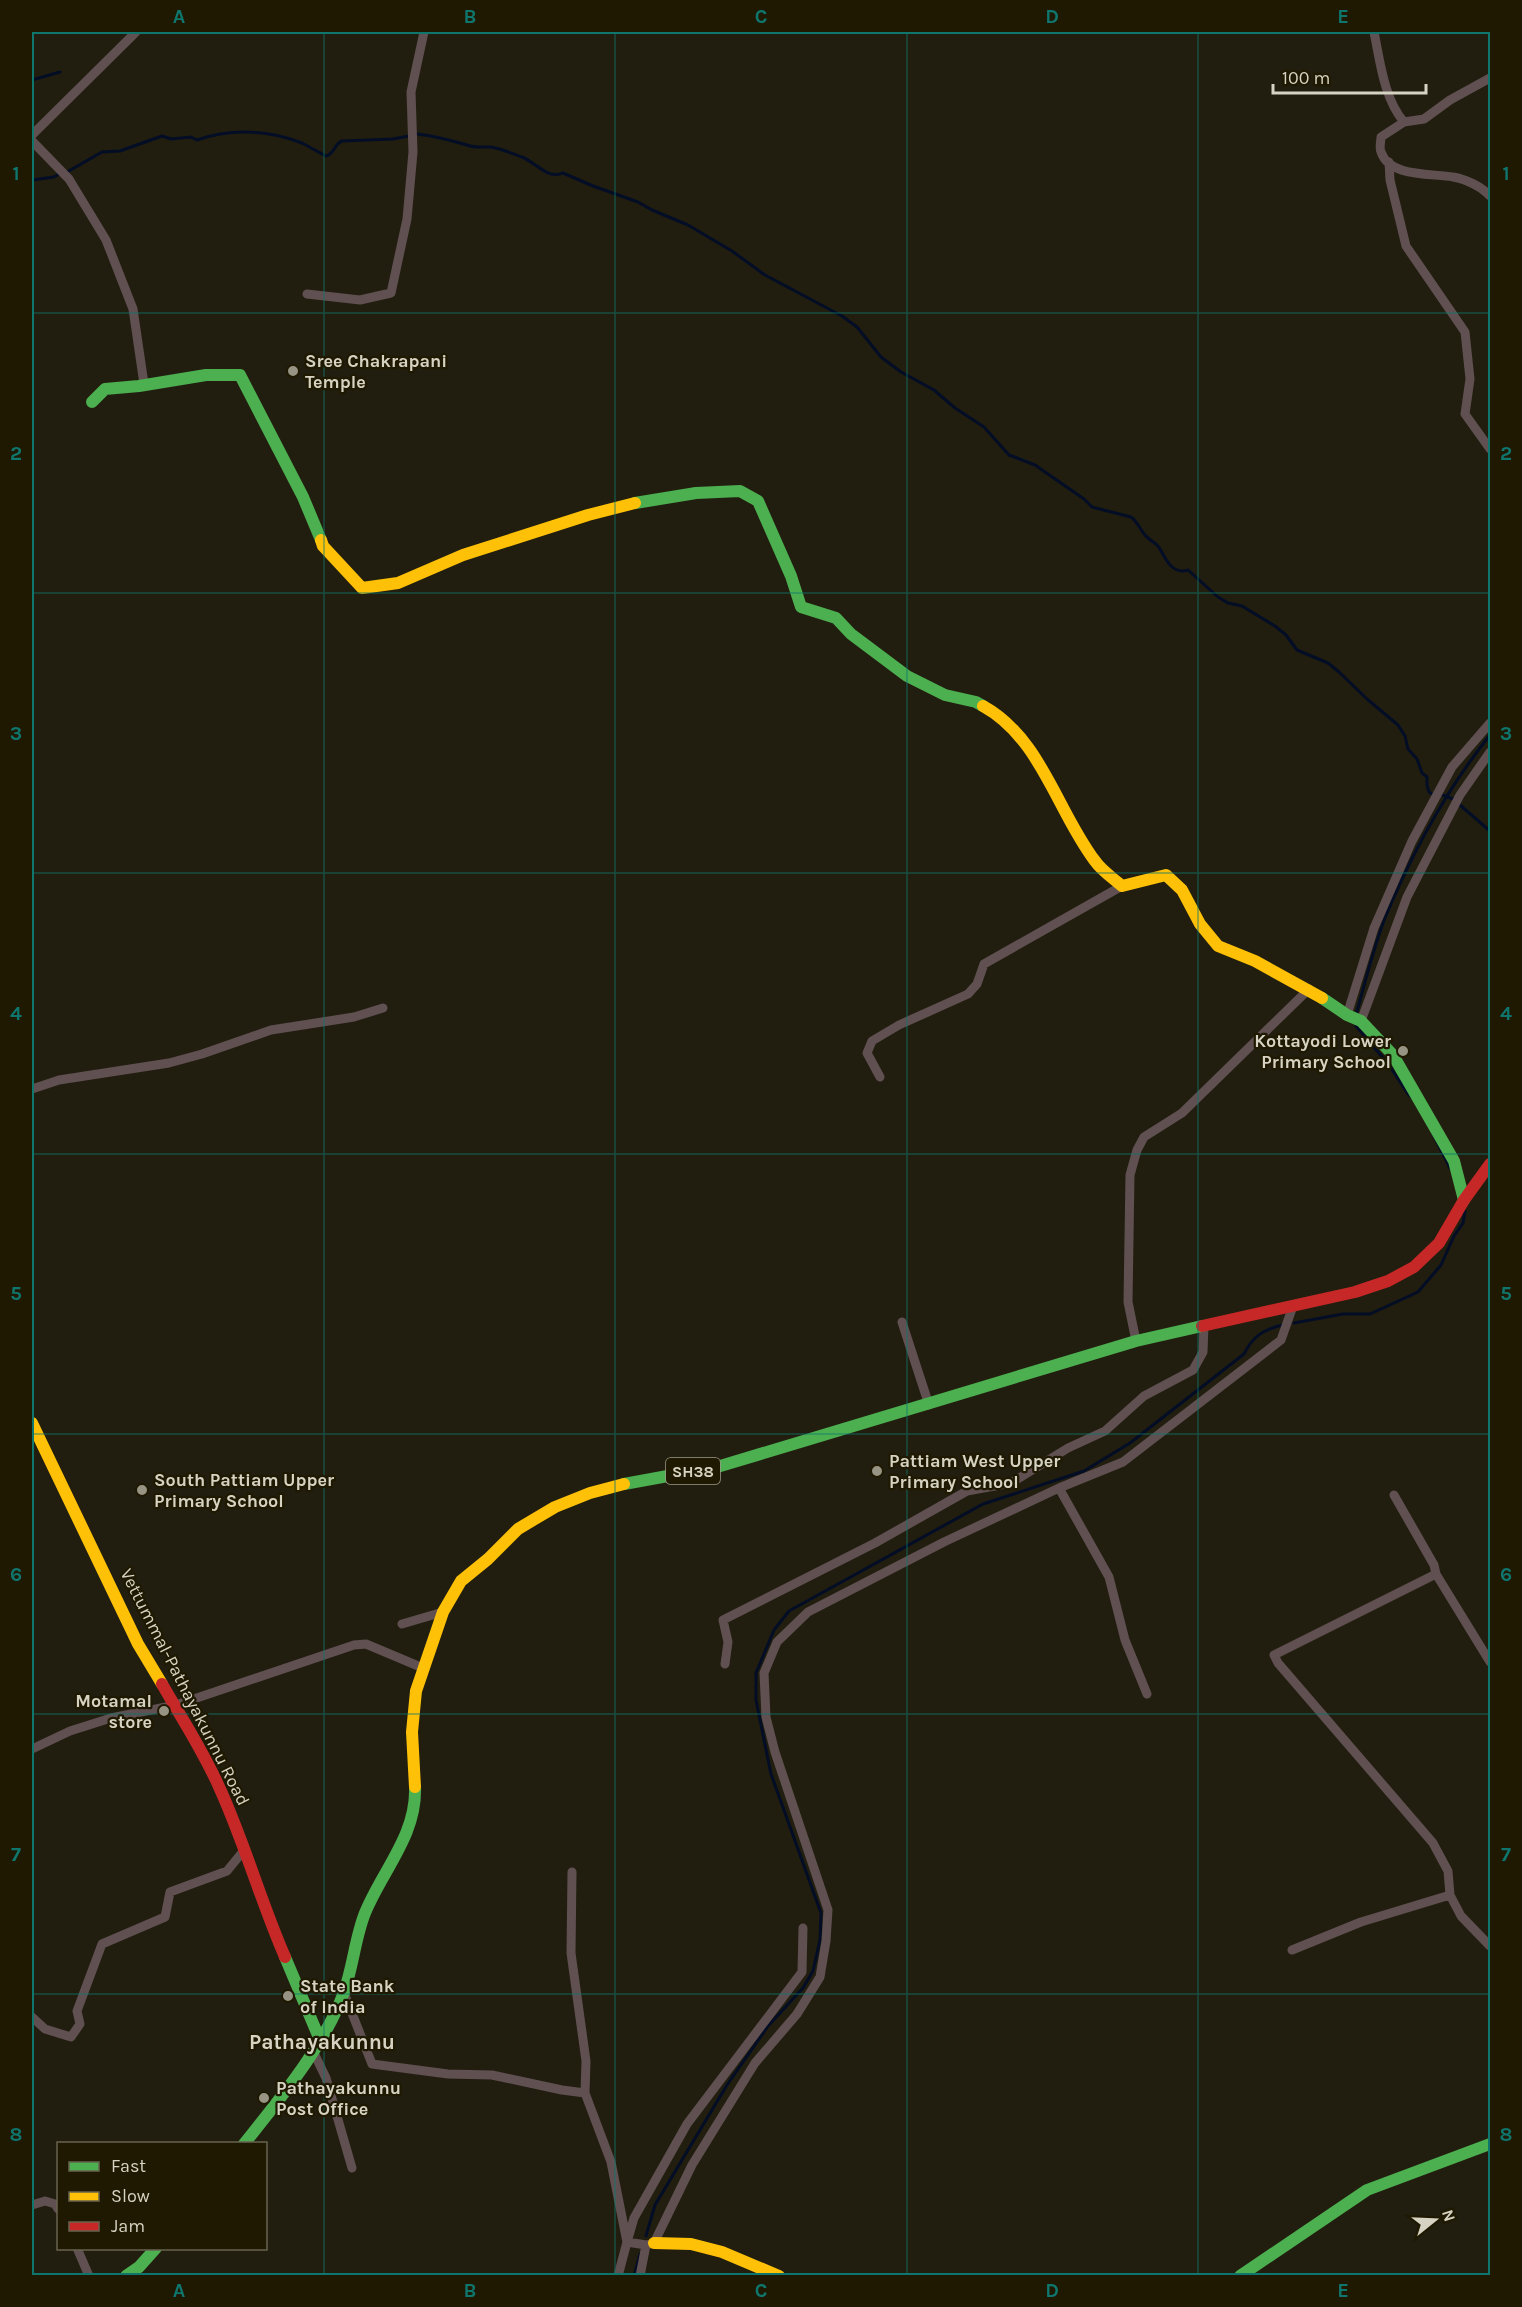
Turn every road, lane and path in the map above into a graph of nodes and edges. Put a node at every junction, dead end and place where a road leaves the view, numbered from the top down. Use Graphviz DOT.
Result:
graph roads {
  1 [pos="136,32"];
  2 [pos="424,32"];
  3 [pos="1374,32"];
  4 [pos="1491,78"];
  5 [pos="1404,122"];
  6 [pos="32,135"];
  7 [pos="32,141"];
  8 [pos="1389,162"];
  9 [pos="1491,196"];
  10 [pos="307,294"];
  11 [pos="144,384"];
  12 [pos="92,402"];
  13 [pos="1491,449"];
  14 [pos="1491,723"];
  15 [pos="1491,752"];
  16 [pos="1122,886"];
  17 [pos="1309,989"];
  18 [pos="383,1008"];
  19 [pos="1347,1015"];
  20 [pos="1361,1021"];
  21 [pos="880,1077"];
  22 [pos="32,1089"];
  23 [pos="1491,1164"];
  24 [pos="1464,1200"];
  25 [pos="1293,1306"];
  26 [pos="902,1322"];
  27 [pos="1204,1326"];
  28 [pos="1136,1341"];
  29 [pos="929,1405"];
  30 [pos="32,1423"];
  31 [pos="1059,1488"];
  32 [pos="1394,1495"];
  33 [pos="1436,1574"];
  34 [pos="443,1612"];
  35 [pos="402,1624"];
  36 [pos="1491,1662"];
  37 [pos="725,1664"];
  38 [pos="423,1668"];
  39 [pos="1147,1694"];
  40 [pos="176,1705"];
  41 [pos="32,1749"];
  42 [pos="245,1849"];
  43 [pos="572,1872"];
  44 [pos="1450,1895"];
  45 [pos="804,1928"];
  46 [pos="1491,1946"];
  47 [pos="1292,1950"];
  48 [pos="344,1993"];
  49 [pos="32,2017"];
  50 [pos="317,2045"];
  51 [pos="585,2092"];
  52 [pos="246,2142"];
  53 [pos="1491,2144"];
  54 [pos="352,2168"];
  55 [pos="32,2205"];
  56 [pos="57,2207"];
  57 [pos="627,2242"];
  58 [pos="650,2244"];
  59 [pos="78,2250"];
  60 [pos="154,2250"];
  61 [pos="89,2276"];
  62 [pos="126,2276"];
  63 [pos="618,2276"];
  64 [pos="640,2276"];
  65 [pos="779,2276"];
  66 [pos="1240,2276"];
  1 -- 6 [label="street"];
  2 -- 10 [label="street"];
  3 -- 5 [label="street"];
  4 -- 5 [label="street"];
  5 -- 8 [label="street"];
  7 -- 11 [label="street"];
  8 -- 9 [label="street"];
  8 -- 13 [label="street"];
  11 -- 12 [label="main road"];
  11 -- 16 [label="main road"];
  14 -- 19 [label="street"];
  15 -- 20 [label="street"];
  16 -- 17 [label="main road"];
  16 -- 21 [label="street"];
  17 -- 19 [label="main road"];
  17 -- 28 [label="street"];
  18 -- 22 [label="street"];
  19 -- 20 [label="main road"];
  20 -- 24 [label="main road"];
  23 -- 24 [label="main road, SH38"];
  24 -- 25 [label="main road, SH38"];
  25 -- 27 [label="main road, SH38"];
  25 -- 31 [label="street"];
  26 -- 29 [label="street"];
  27 -- 28 [label="main road, SH38"];
  27 -- 37 [label="street"];
  28 -- 29 [label="main road, SH38"];
  29 -- 34 [label="main road, SH38"];
  30 -- 40 [label="main road, Vettummal-Pathayakunnu Road"];
  31 -- 39 [label="street"];
  31 -- 58 [label="street"];
  32 -- 33 [label="street"];
  33 -- 36 [label="street"];
  33 -- 44 [label="street"];
  34 -- 35 [label="street"];
  34 -- 38 [label="main road, SH38"];
  38 -- 40 [label="street"];
  38 -- 48 [label="main road, SH38"];
  40 -- 41 [label="street"];
  40 -- 42 [label="main road, Vettummal-Pathayakunnu Road"];
  42 -- 49 [label="street"];
  42 -- 50 [label="main road, Vettummal-Pathayakunnu Road"];
  43 -- 51 [label="street"];
  44 -- 46 [label="street"];
  44 -- 47 [label="street"];
  45 -- 57 [label="street"];
  48 -- 50 [label="main road, SH38"];
  48 -- 51 [label="street"];
  50 -- 52 [label="main road, SH38"];
  50 -- 54 [label="street"];
  51 -- 57 [label="street"];
  53 -- 66 [label="main road"];
  55 -- 56 [label="street"];
  57 -- 58 [label="street"];
  57 -- 63 [label="street"];
  58 -- 64 [label="street"];
  58 -- 65 [label="main road"];
  59 -- 61 [label="street"];
  60 -- 62 [label="main road"];
}
